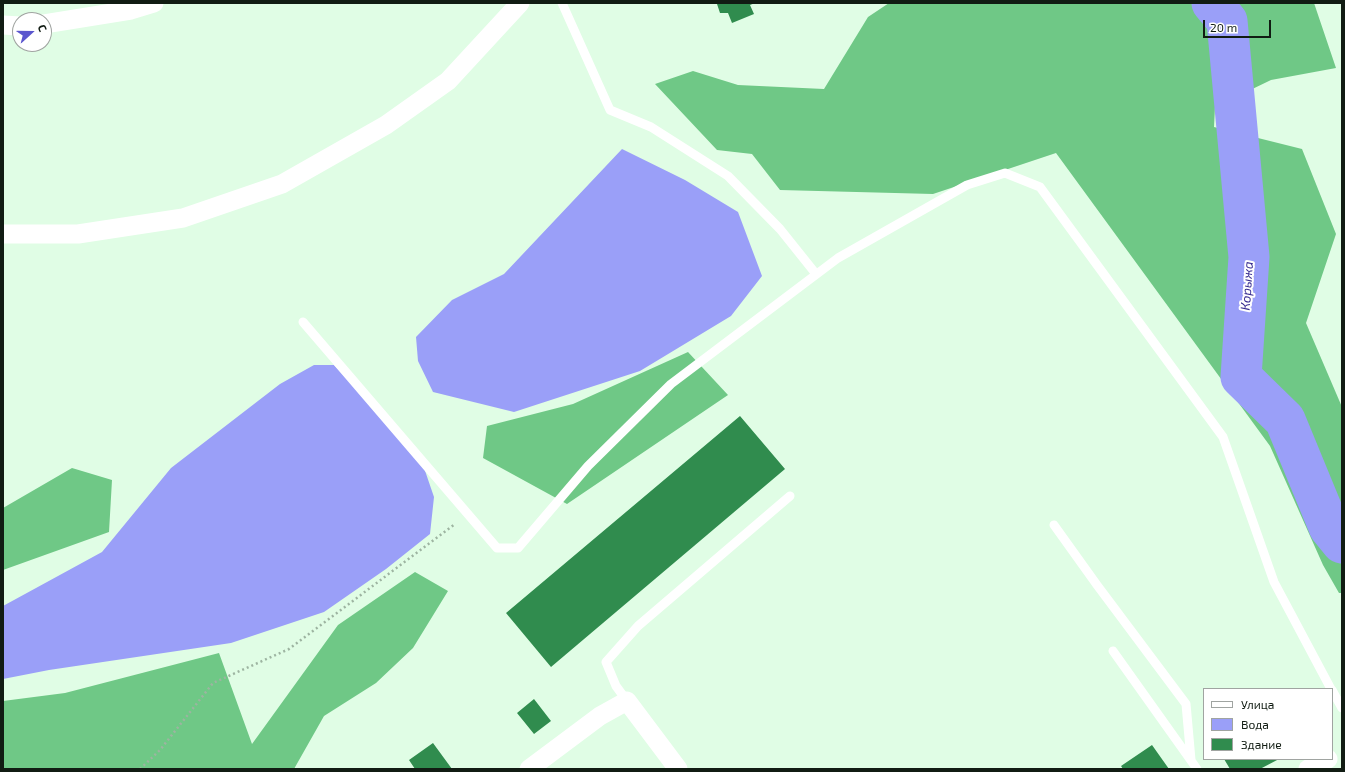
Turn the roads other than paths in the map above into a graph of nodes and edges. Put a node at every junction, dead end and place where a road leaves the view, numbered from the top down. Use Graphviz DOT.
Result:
graph roads {
  1 [pos="154,3"];
  2 [pos="520,3"];
  3 [pos="562,3"];
  4 [pos="52,23"];
  5 [pos="3,234"];
  6 [pos="816,274"];
  7 [pos="303,322"];
  8 [pos="790,496"];
  9 [pos="1054,525"];
  10 [pos="1113,651"];
  11 [pos="1331,688"];
  12 [pos="1333,691"];
  13 [pos="627,701"];
  14 [pos="1342,708"];
  15 [pos="1342,752"];
  16 [pos="1333,756"];
  17 [pos="1190,760"];
  18 [pos="1326,760"];
  19 [pos="529,769"];
  20 [pos="678,769"];
  21 [pos="1197,769"];
  22 [pos="1308,769"];
  1 -- 4 [label="street"];
  2 -- 5 [label="street"];
  3 -- 6 [label="lane"];
  6 -- 7 [label="lane"];
  6 -- 11 [label="lane"];
  8 -- 13 [label="lane"];
  9 -- 17 [label="lane"];
  10 -- 17 [label="lane"];
  12 -- 14 [label="lane"];
  13 -- 19 [label="street"];
  13 -- 20 [label="street"];
  15 -- 16 [label="street"];
  17 -- 21 [label="lane"];
  18 -- 22 [label="street"];
}
